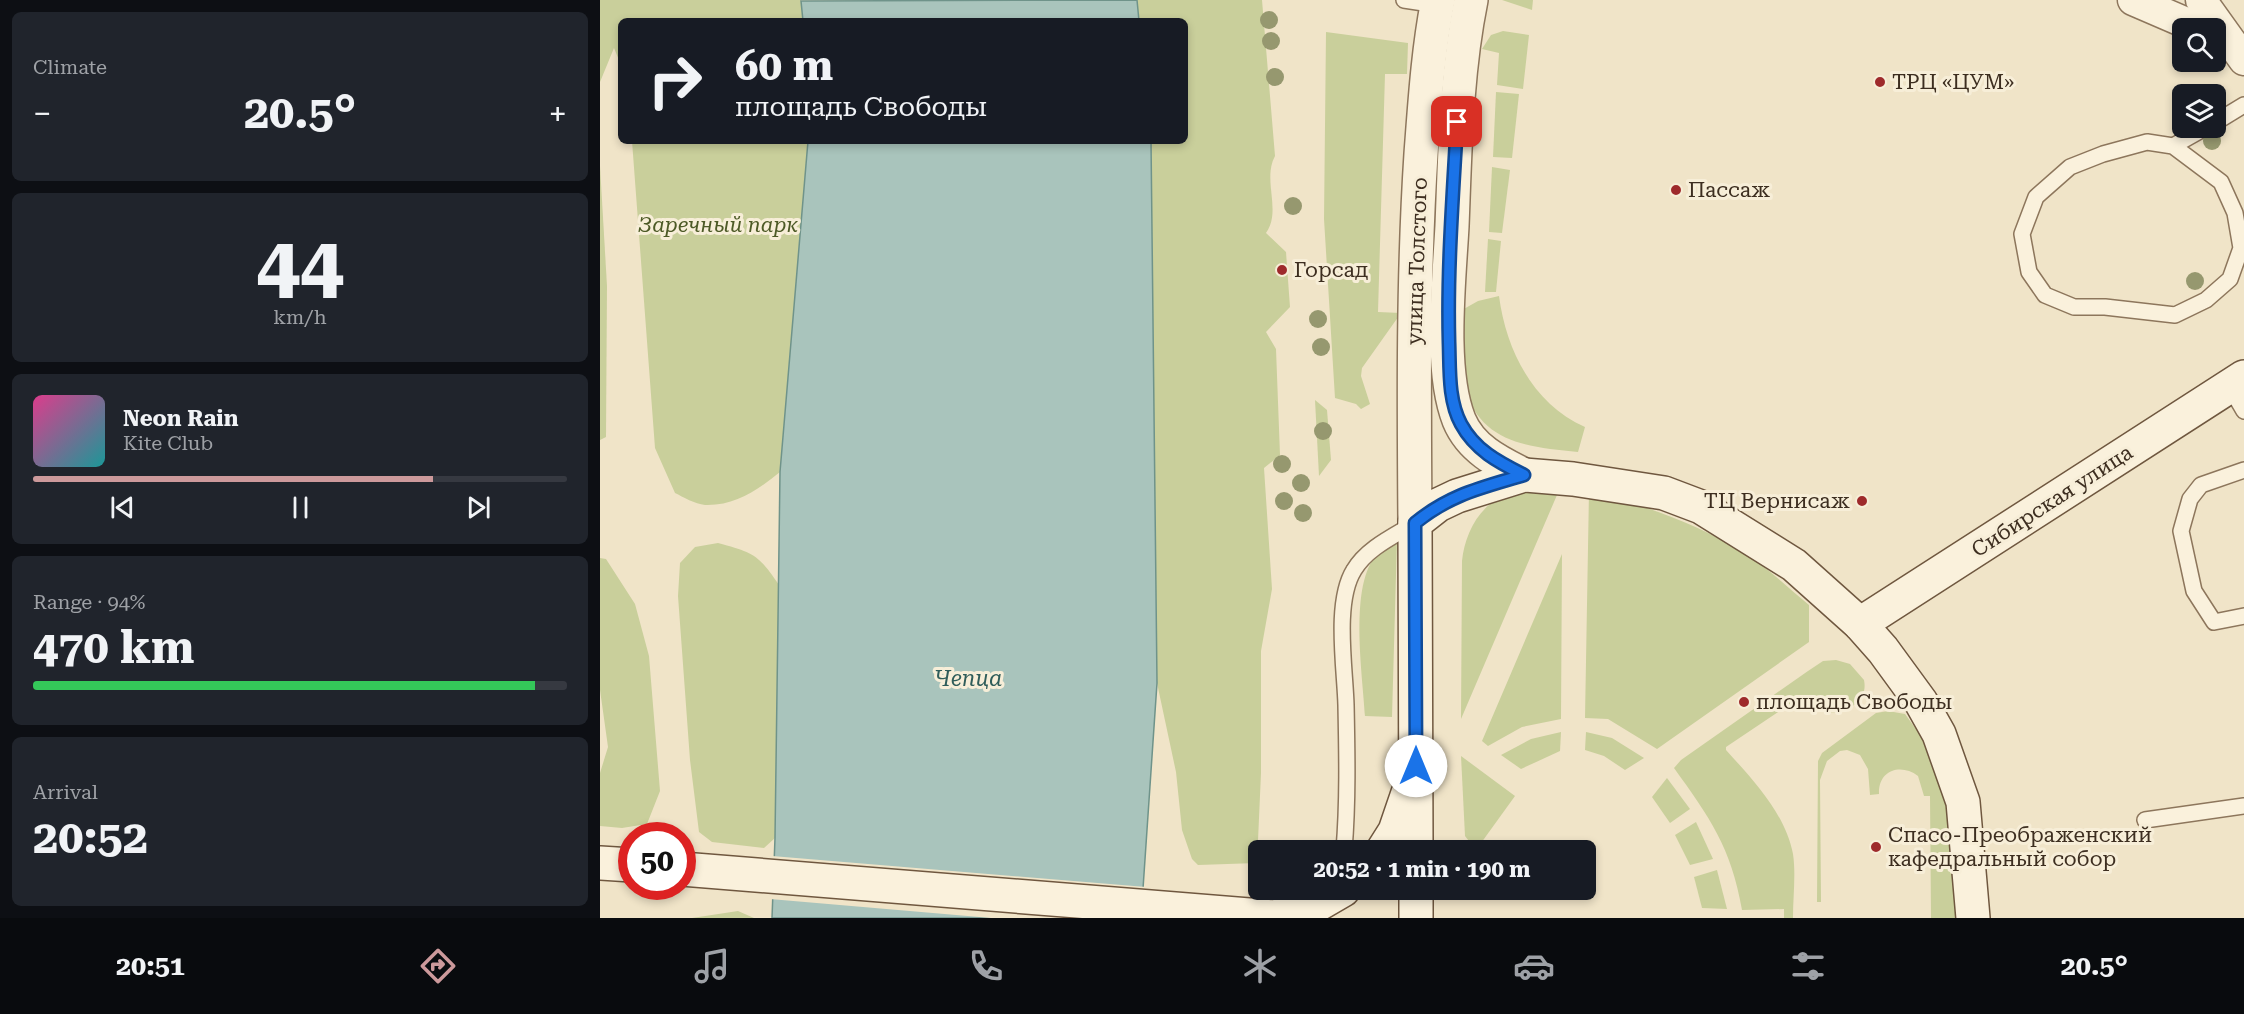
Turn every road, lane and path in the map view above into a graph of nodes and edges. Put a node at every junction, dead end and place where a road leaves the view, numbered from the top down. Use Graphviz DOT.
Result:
graph roads {
  1 [pos="1404,0"];
  2 [pos="1471,0"];
  3 [pos="2133,0"];
  4 [pos="2201,0"];
  5 [pos="1437,3"];
  6 [pos="2175,18"];
  7 [pos="2231,47"];
  8 [pos="2244,105"];
  9 [pos="2226,116"];
  10 [pos="2187,138"];
  11 [pos="2173,146"];
  12 [pos="2239,392"];
  13 [pos="2244,470"];
  14 [pos="1524,475"];
  15 [pos="1415,523"];
  16 [pos="2244,616"];
  17 [pos="1860,624"];
  18 [pos="1416,744"];
  19 [pos="2244,806"];
  20 [pos="2145,820"];
  21 [pos="1344,840"];
  22 [pos="1389,840"];
  23 [pos="1416,840"];
  24 [pos="600,863"];
  25 [pos="618,864"];
  26 [pos="696,870"];
  27 [pos="1324,900"];
  28 [pos="1416,900"];
  29 [pos="1275,918"];
  30 [pos="1416,918"];
  31 [pos="1973,918"];
  1 -- 5 [label="lane"];
  2 -- 14 [label="main road, улица Толстого"];
  3 -- 6 [label="street"];
  4 -- 7 [label="street"];
  5 -- 15 [label="main road, улица Толстого"];
  8 -- 9 [label="lane"];
  10 -- 11 [label="lane"];
  11 -- 11 [label="lane"];
  12 -- 17 [label="main road, Сибирская улица"];
  13 -- 16 [label="lane"];
  14 -- 15 [label="main road"];
  14 -- 17 [label="main road"];
  15 -- 18 [label="main road"];
  15 -- 21 [label="lane"];
  17 -- 31 [label="main road"];
  18 -- 22 [label="main road"];
  18 -- 23 [label="main road"];
  19 -- 20 [label="lane"];
  24 -- 25 [label="main road"];
  26 -- 29 [label="main road"];
  27 -- 29 [label="main road"];
  28 -- 30 [label="main road"];
}
